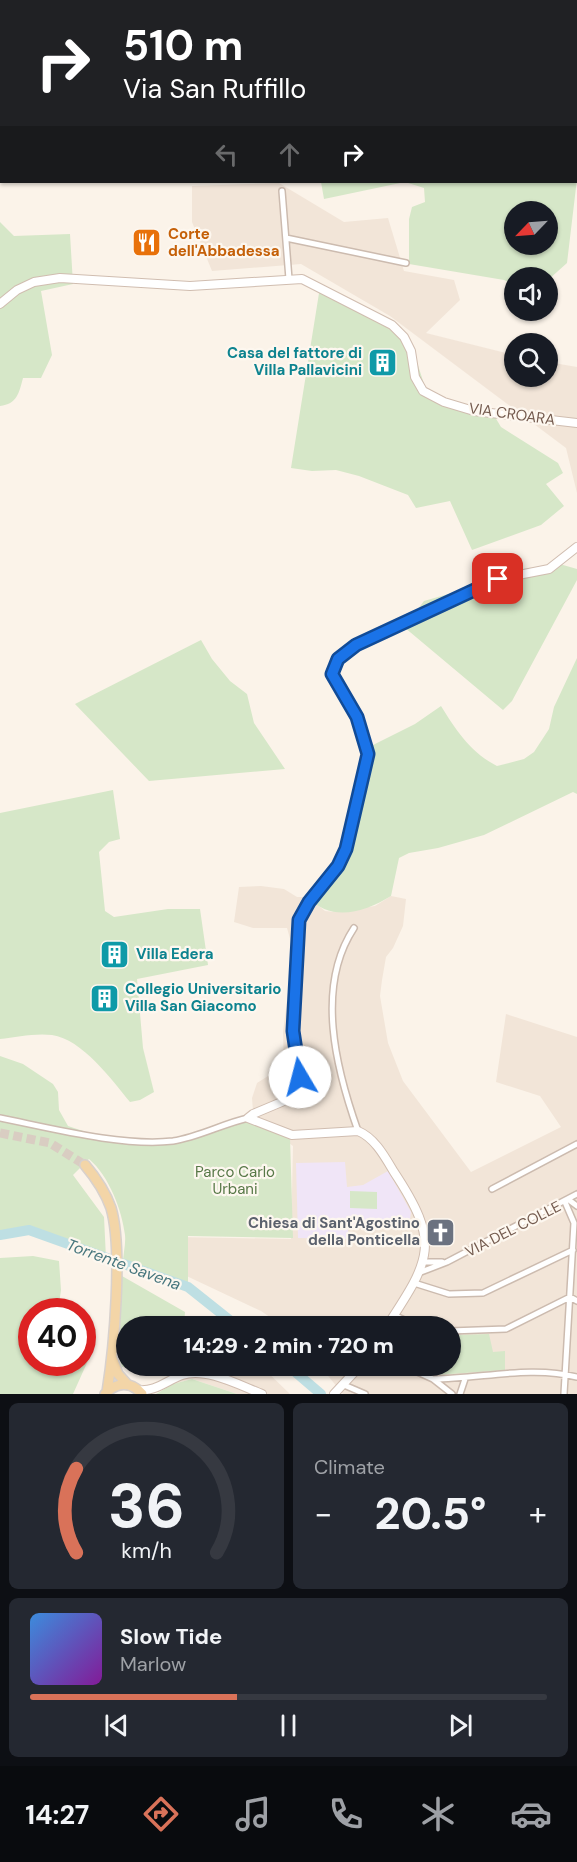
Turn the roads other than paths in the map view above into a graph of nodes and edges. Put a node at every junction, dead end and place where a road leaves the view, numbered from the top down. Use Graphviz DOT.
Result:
graph roads {
  1 [pos="282,191"];
  2 [pos="286,238"];
  3 [pos="406,263"];
  4 [pos="289,279"];
  5 [pos="0,304"];
  6 [pos="577,423"];
  7 [pos="577,547"];
  8 [pos="354,928"];
  9 [pos="0,1118"];
  10 [pos="248,1118"];
  11 [pos="358,1131"];
  12 [pos="577,1144"];
  13 [pos="85,1165"];
  14 [pos="492,1189"];
  15 [pos="577,1194"];
  16 [pos="567,1201"];
  17 [pos="577,1206"];
  18 [pos="575,1241"];
  19 [pos="573,1250"];
  20 [pos="424,1262"];
  21 [pos="447,1262"];
  22 [pos="421,1272"];
  23 [pos="414,1283"];
  24 [pos="570,1297"];
  25 [pos="577,1301"];
  26 [pos="394,1315"];
  27 [pos="461,1331"];
  28 [pos="111,1350"];
  29 [pos="566,1374"];
  30 [pos="352,1376"];
  31 [pos="426,1376"];
  32 [pos="577,1377"];
  33 [pos="433,1379"];
  34 [pos="465,1379"];
  35 [pos="127,1384"];
  36 [pos="344,1385"];
  37 [pos="152,1391"];
  38 [pos="140,1392"];
  39 [pos="106,1393"];
  40 [pos="262,1394"];
  41 [pos="334,1394"];
  42 [pos="365,1394"];
  43 [pos="452,1394"];
  44 [pos="460,1394"];
  45 [pos="564,1394"];
  1 -- 2 [label="street"];
  2 -- 3 [label="street"];
  2 -- 4 [label="street"];
  4 -- 5 [label="street, VIA CROARA"];
  4 -- 6 [label="street, VIA CROARA"];
  7 -- 10 [label="street"];
  8 -- 11 [label="street"];
  9 -- 10 [label="street"];
  10 -- 11 [label="street"];
  11 -- 20 [label="street"];
  12 -- 14 [label="street"];
  13 -- 28 [label="main road"];
  15 -- 16 [label="street, VIA DEL COLLE"];
  16 -- 17 [label="street"];
  16 -- 18 [label="street"];
  16 -- 21 [label="street, VIA DEL COLLE"];
  18 -- 19 [label="street"];
  19 -- 23 [label="street"];
  19 -- 24 [label="street"];
  20 -- 21 [label="street, VIA DEL COLLE"];
  20 -- 22 [label="street"];
  21 -- 22 [label="street, VIA DEL COLLE"];
  22 -- 23 [label="street"];
  23 -- 26 [label="street"];
  24 -- 25 [label="street"];
  24 -- 27 [label="street"];
  24 -- 29 [label="street"];
  28 -- 35 [label="main road"];
  28 -- 39 [label="main road"];
  29 -- 32 [label="street"];
  29 -- 34 [label="street"];
  29 -- 45 [label="street"];
  30 -- 36 [label="street"];
  31 -- 33 [label="street"];
  33 -- 34 [label="street"];
  33 -- 43 [label="street"];
  34 -- 44 [label="street"];
  35 -- 38 [label="main road"];
  35 -- 39 [label="main road"];
  36 -- 41 [label="street"];
  36 -- 42 [label="street"];
  37 -- 38 [label="street"];
  37 -- 40 [label="street"];
}
